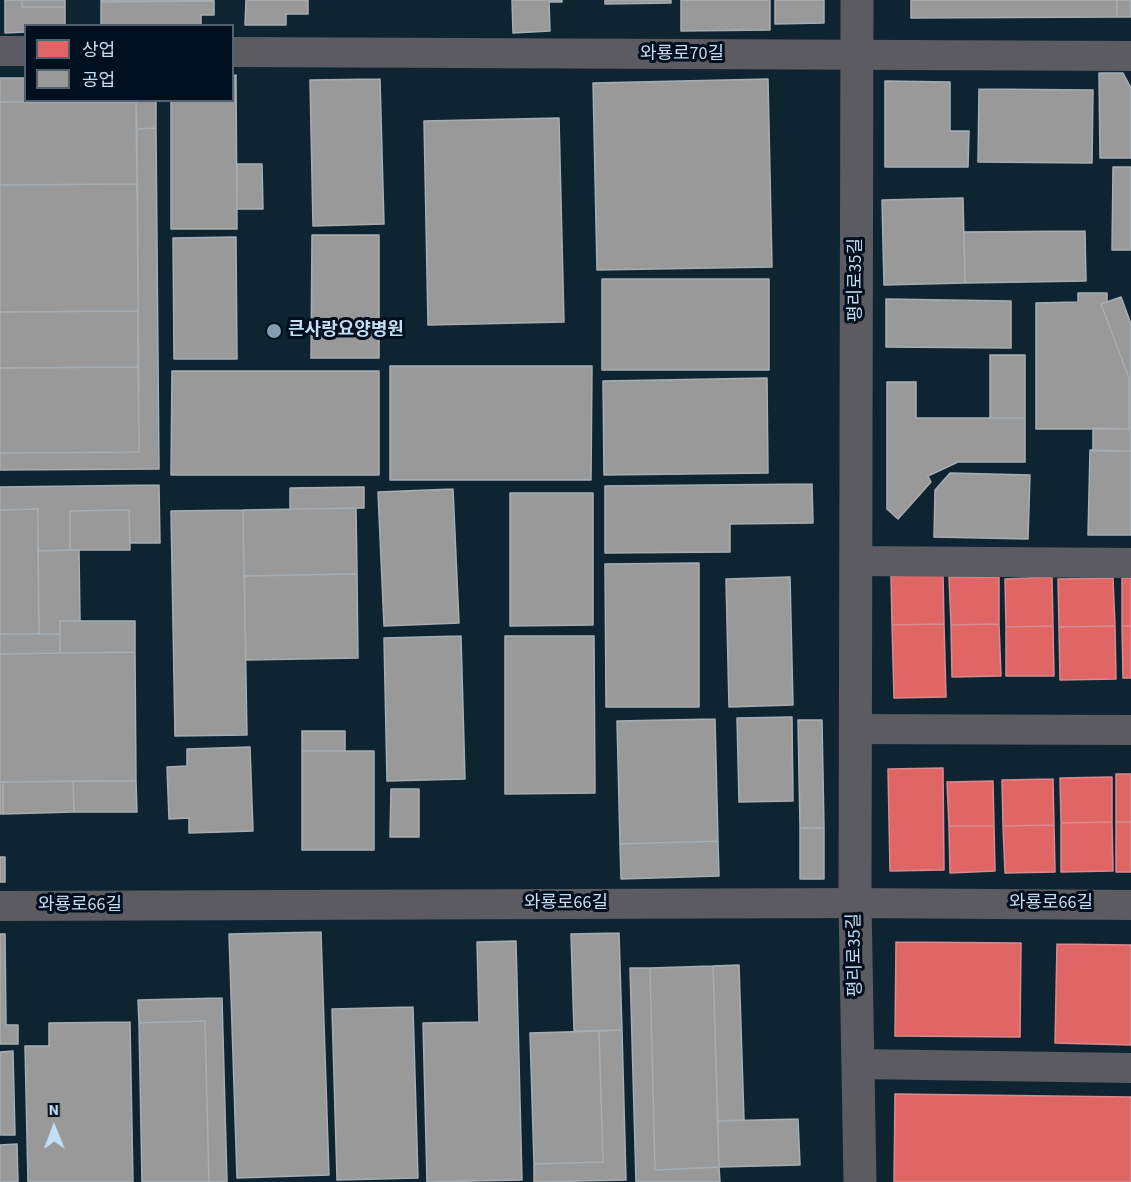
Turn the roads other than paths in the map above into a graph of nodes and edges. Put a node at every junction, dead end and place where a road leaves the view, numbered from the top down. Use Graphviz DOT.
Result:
graph roads {
  1 [pos="857,0"];
  2 [pos="0,51"];
  3 [pos="24,51"];
  4 [pos="234,52"];
  5 [pos="856,56"];
  6 [pos="1131,56"];
  7 [pos="857,561"];
  8 [pos="1131,563"];
  9 [pos="855,729"];
  10 [pos="1131,730"];
  11 [pos="855,903"];
  12 [pos="1131,905"];
  13 [pos="0,906"];
  14 [pos="857,1064"];
  15 [pos="1131,1068"];
  16 [pos="860,1182"];
  1 -- 5 [label="street, 평리로35길"];
  2 -- 3 [label="street"];
  4 -- 5 [label="street, 와룡로70길"];
  5 -- 6 [label="street, 와룡로70길"];
  5 -- 7 [label="street, 평리로35길"];
  7 -- 8 [label="street"];
  7 -- 9 [label="street, 평리로35길"];
  9 -- 10 [label="street"];
  9 -- 11 [label="street, 평리로35길"];
  11 -- 12 [label="street, 와룡로66길"];
  11 -- 13 [label="street, 와룡로66길"];
  11 -- 14 [label="street, 평리로35길"];
  14 -- 15 [label="street"];
  14 -- 16 [label="street, 평리로35길"];
}
